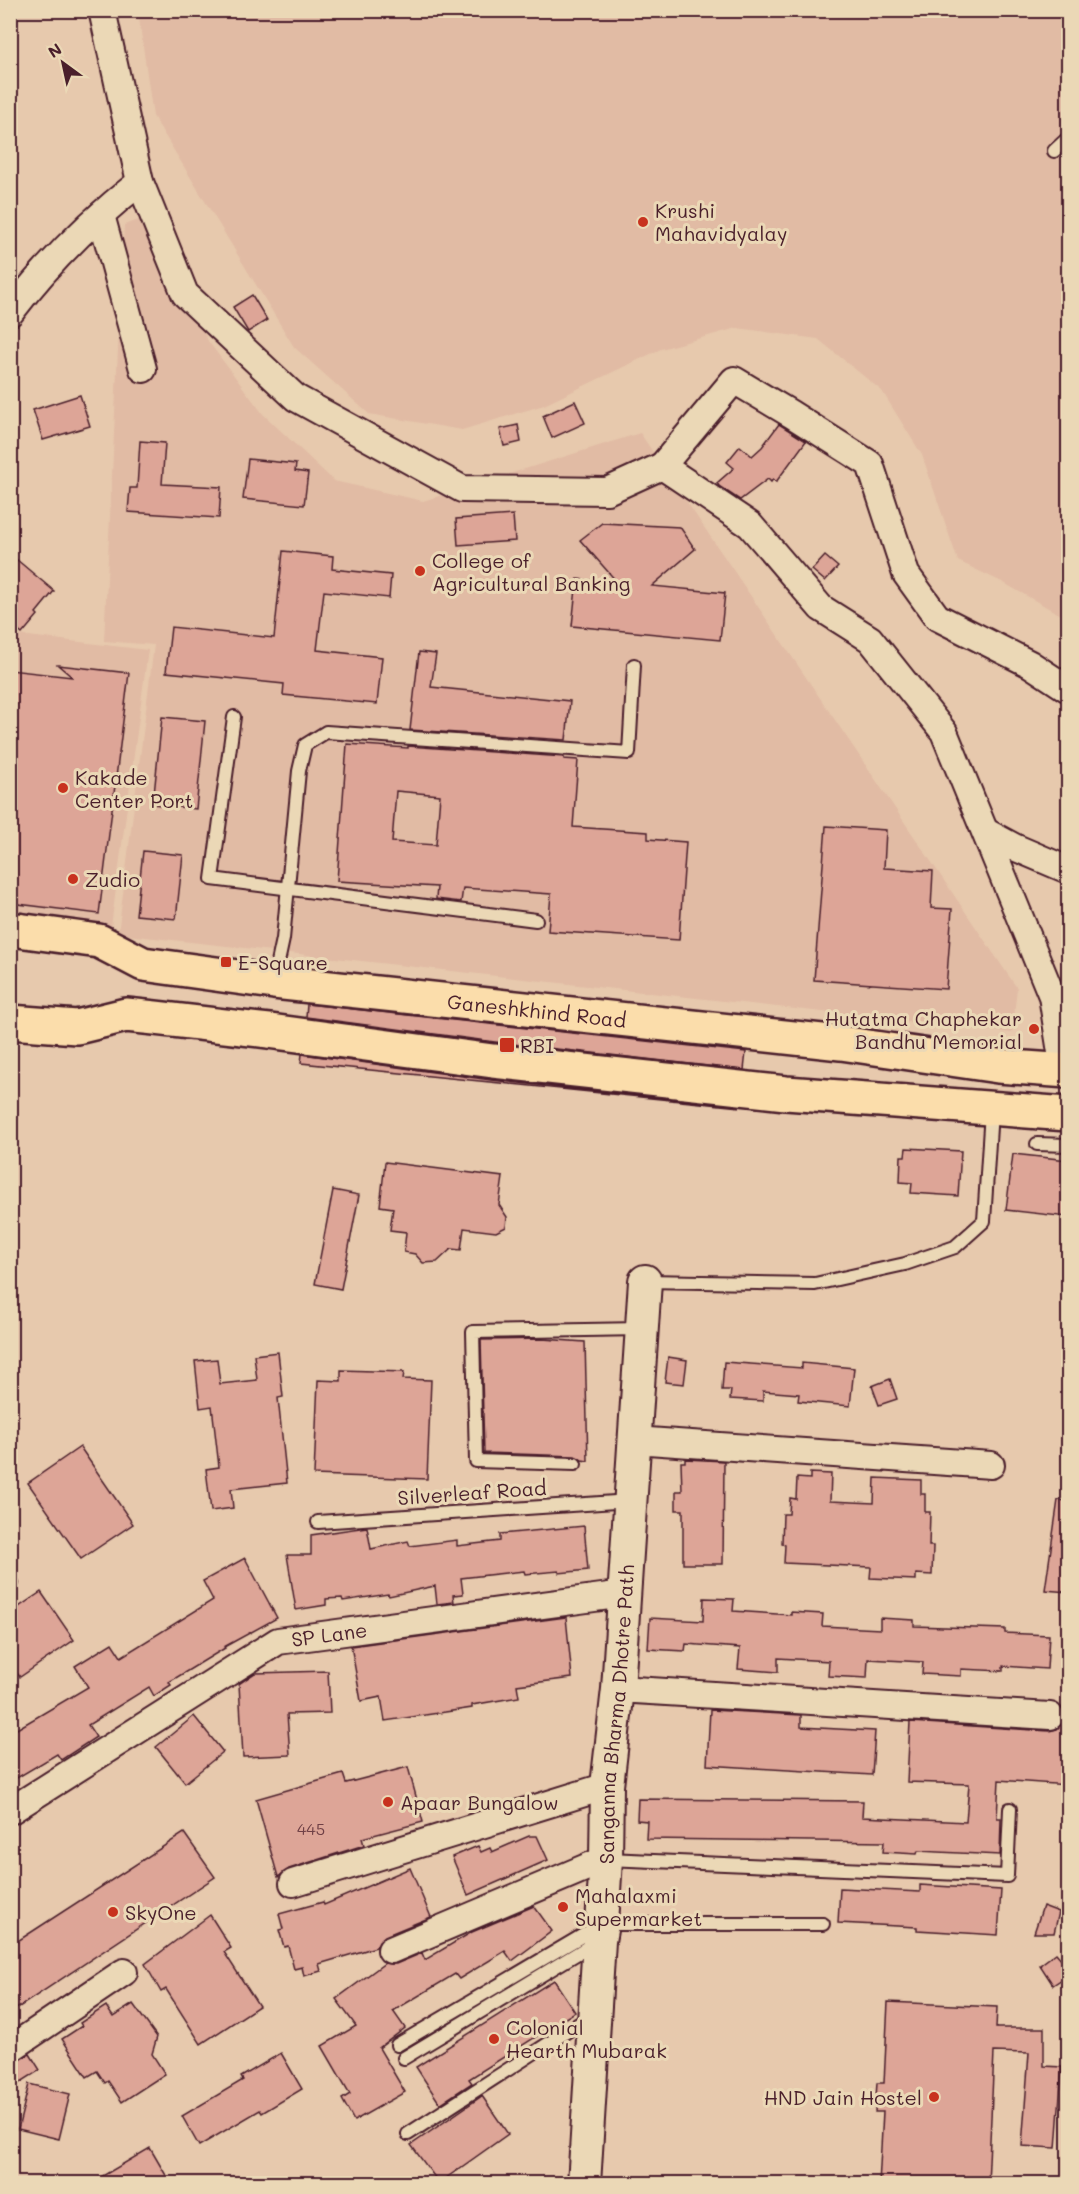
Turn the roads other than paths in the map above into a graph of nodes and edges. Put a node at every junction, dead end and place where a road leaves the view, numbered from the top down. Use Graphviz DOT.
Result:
graph roads {
  1 [pos="102,10"];
  2 [pos="1068,138"];
  3 [pos="1054,150"];
  4 [pos="140,182"];
  5 [pos="101,215"];
  6 [pos="10,313"];
  7 [pos="143,369"];
  8 [pos="662,466"];
  9 [pos="634,665"];
  10 [pos="1068,689"];
  11 [pos="234,717"];
  12 [pos="986,832"];
  13 [pos="1068,870"];
  14 [pos="288,890"];
  15 [pos="536,920"];
  16 [pos="10,929"];
  17 [pos="10,948"];
  18 [pos="143,964"];
  19 [pos="274,982"];
  20 [pos="10,1003"];
  21 [pos="126,1015"];
  22 [pos="10,1023"];
  23 [pos="1030,1070"];
  24 [pos="1066,1071"];
  25 [pos="991,1110"];
  26 [pos="1028,1112"];
  27 [pos="1068,1114"];
  28 [pos="1037,1144"];
  29 [pos="1068,1145"];
  30 [pos="645,1281"];
  31 [pos="642,1329"];
  32 [pos="634,1440"];
  33 [pos="575,1464"];
  34 [pos="991,1465"];
  35 [pos="630,1501"];
  36 [pos="318,1522"];
  37 [pos="624,1594"];
  38 [pos="618,1689"];
  39 [pos="1050,1716"];
  40 [pos="608,1786"];
  41 [pos="1010,1809"];
  42 [pos="10,1811"];
  43 [pos="606,1859"];
  44 [pos="293,1882"];
  45 [pos="822,1924"];
  46 [pos="600,1932"];
  47 [pos="392,1950"];
  48 [pos="124,1972"];
  49 [pos="596,2012"];
  50 [pos="397,2044"];
  51 [pos="10,2049"];
  52 [pos="404,2058"];
  53 [pos="408,2134"];
  54 [pos="585,2184"];
  1 -- 4 [label="street"];
  2 -- 3 [label="lane"];
  4 -- 5 [label="street"];
  4 -- 8 [label="street"];
  5 -- 6 [label="street"];
  5 -- 7 [label="street"];
  8 -- 10 [label="street"];
  8 -- 12 [label="street"];
  9 -- 14 [label="lane"];
  11 -- 14 [label="lane"];
  12 -- 13 [label="street"];
  12 -- 24 [label="street"];
  14 -- 15 [label="lane"];
  14 -- 19 [label="lane"];
  16 -- 18 [label="main road, Ganeshkhind Road"];
  17 -- 18 [label="main road"];
  18 -- 19 [label="main road, Ganeshkhind Road"];
  19 -- 23 [label="main road, Ganeshkhind Road"];
  20 -- 21 [label="main road"];
  21 -- 22 [label="main road"];
  21 -- 25 [label="main road"];
  23 -- 24 [label="main road, Ganeshkhind Road"];
  23 -- 26 [label="main road"];
  25 -- 26 [label="main road"];
  25 -- 30 [label="lane"];
  26 -- 27 [label="main road"];
  28 -- 29 [label="lane"];
  30 -- 31 [label="street, Sanganna Bharma Dhotre Path"];
  31 -- 32 [label="street, Sanganna Bharma Dhotre Path"];
  31 -- 33 [label="lane"];
  32 -- 34 [label="street"];
  32 -- 35 [label="street, Sanganna Bharma Dhotre Path"];
  35 -- 36 [label="lane, Silverleaf Road"];
  35 -- 37 [label="street, Sanganna Bharma Dhotre Path"];
  37 -- 38 [label="street, Sanganna Bharma Dhotre Path"];
  37 -- 42 [label="street, SP Lane"];
  38 -- 39 [label="street"];
  38 -- 40 [label="street, Sanganna Bharma Dhotre Path"];
  40 -- 43 [label="street, Sanganna Bharma Dhotre Path"];
  40 -- 44 [label="street"];
  41 -- 43 [label="lane"];
  43 -- 46 [label="street, Sanganna Bharma Dhotre Path"];
  43 -- 47 [label="street"];
  45 -- 46 [label="lane"];
  46 -- 49 [label="street, Sanganna Bharma Dhotre Path"];
  46 -- 50 [label="lane"];
  46 -- 52 [label="lane"];
  48 -- 51 [label="street"];
  49 -- 53 [label="lane"];
  49 -- 54 [label="street, Sanganna Bharma Dhotre Path"];
}
